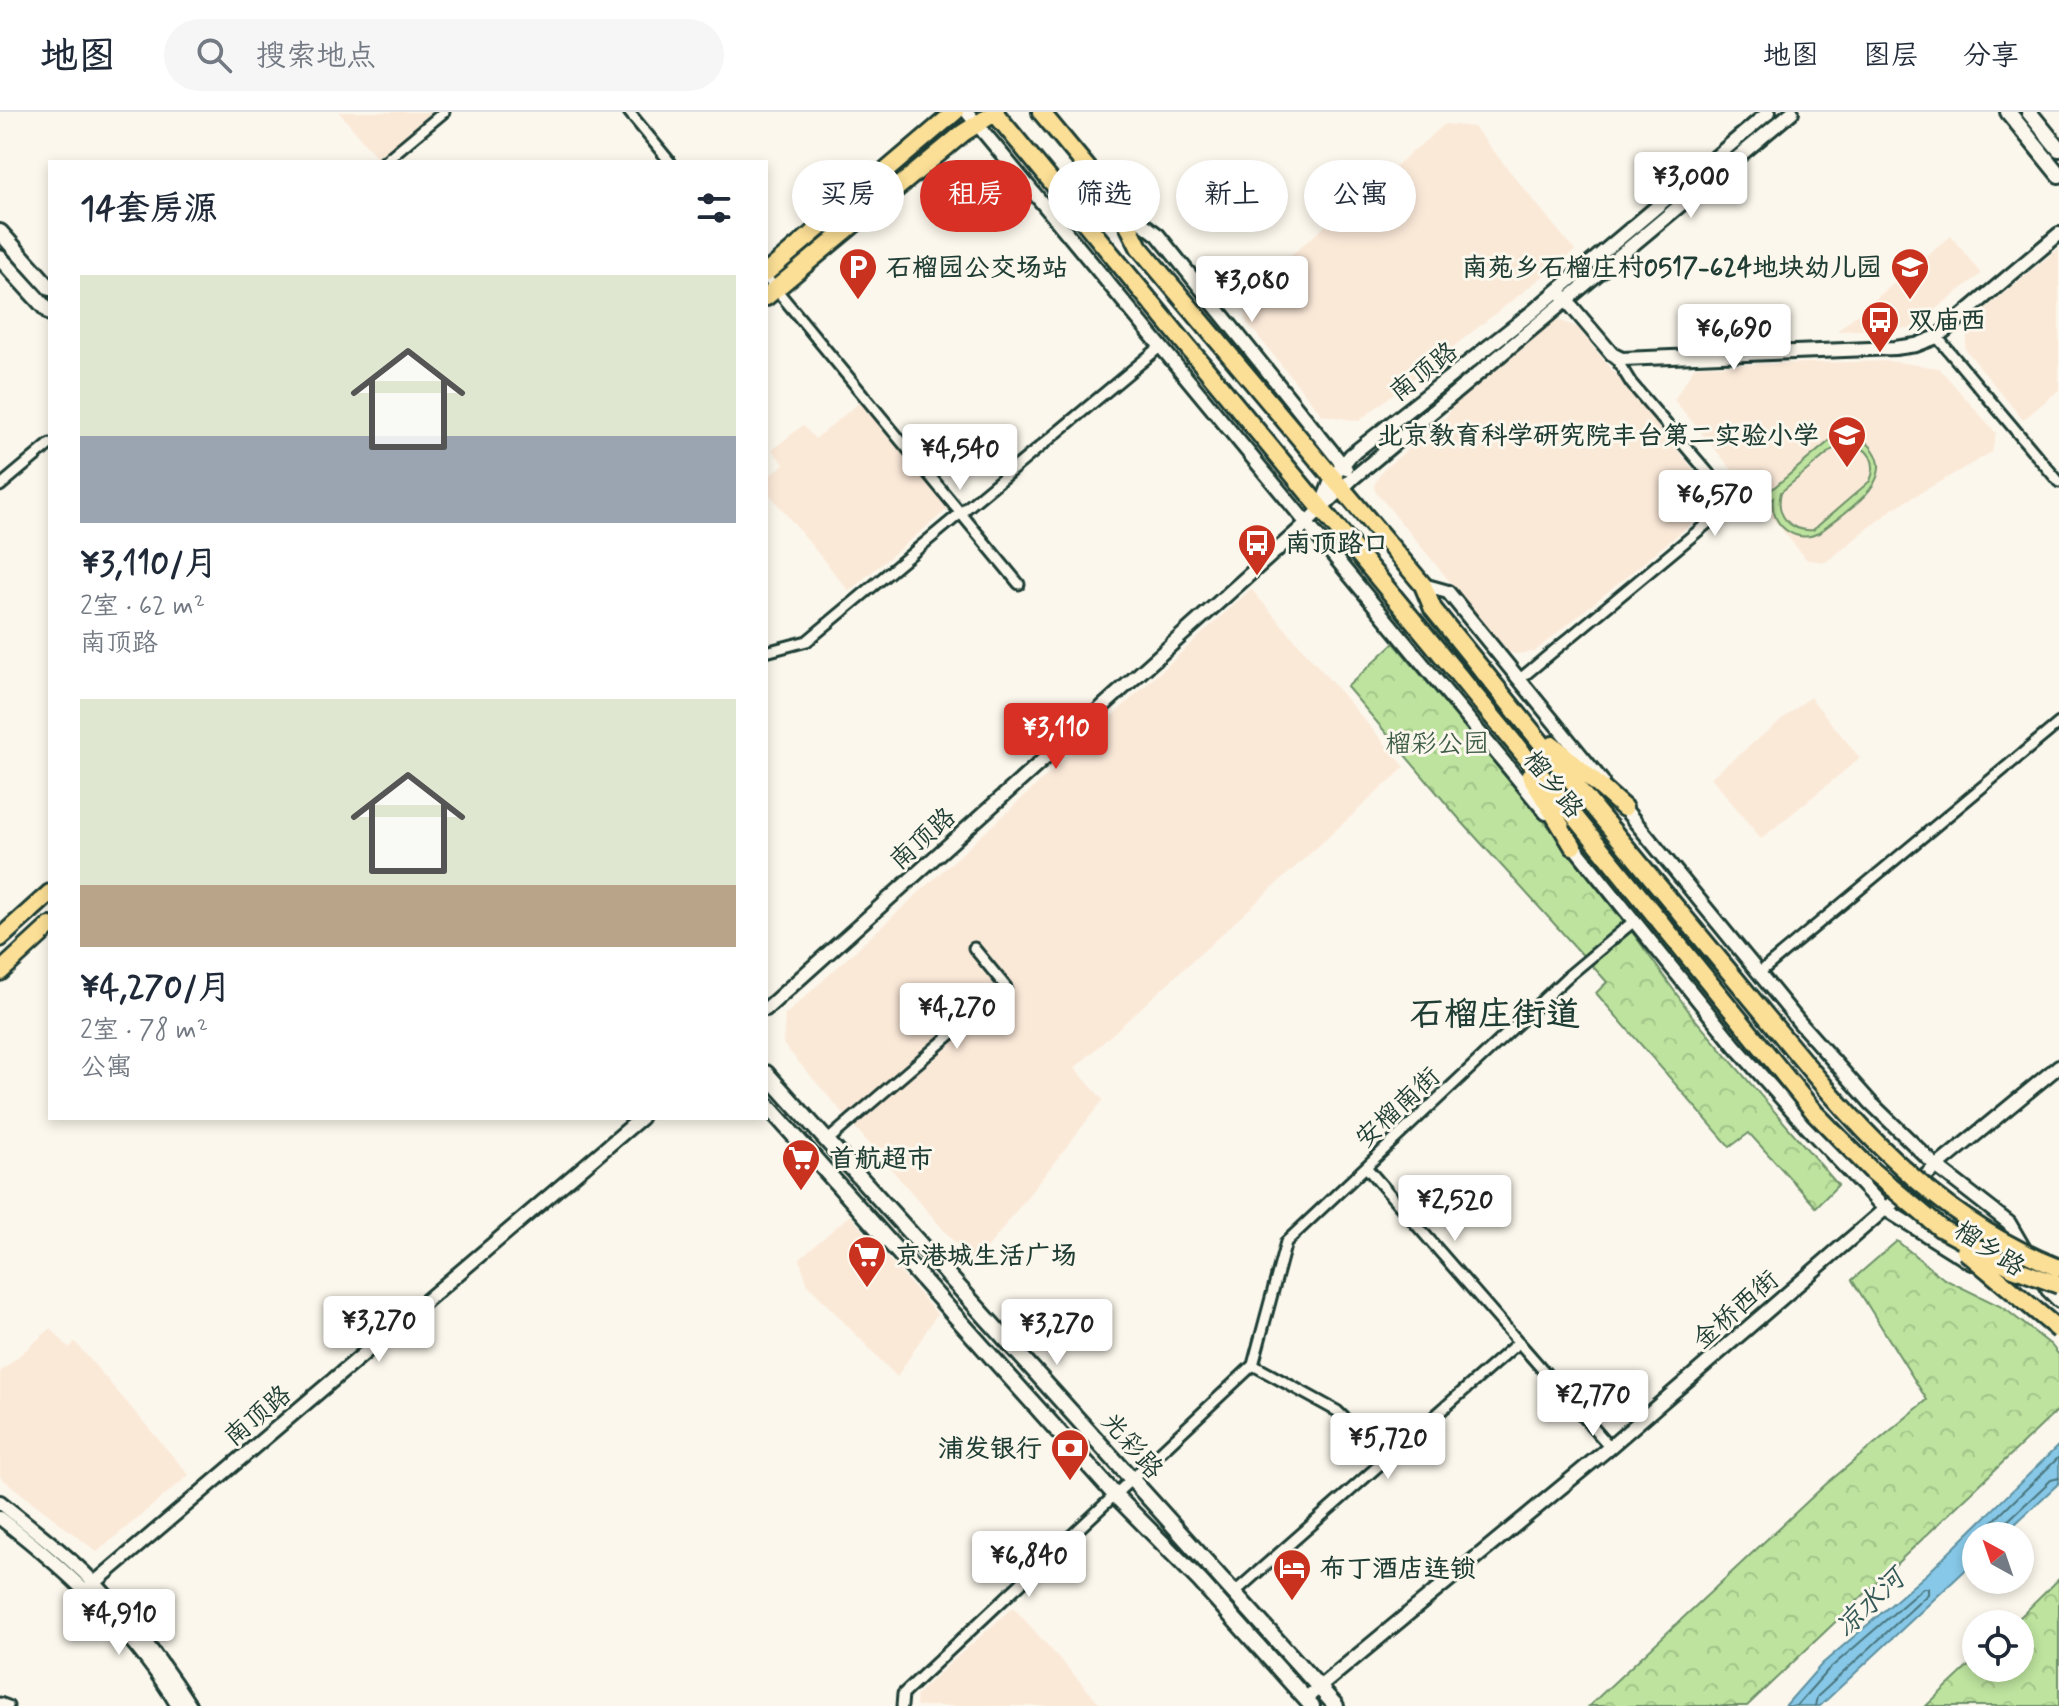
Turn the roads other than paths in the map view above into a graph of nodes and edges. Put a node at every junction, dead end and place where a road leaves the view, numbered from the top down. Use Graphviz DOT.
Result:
graph roads {
  1 [pos="444,112"];
  2 [pos="629,112"];
  3 [pos="955,112"];
  4 [pos="995,112"];
  5 [pos="1041,112"];
  6 [pos="1769,112"];
  7 [pos="1792,112"];
  8 [pos="2008,112"];
  9 [pos="2029,112"];
  10 [pos="972,118"];
  11 [pos="2059,149"];
  12 [pos="386,160"];
  13 [pos="668,160"];
  14 [pos="2059,175"];
  15 [pos="0,232"];
  16 [pos="2059,234"];
  17 [pos="0,258"];
  18 [pos="768,284"];
  19 [pos="48,286"];
  20 [pos="1562,295"];
  21 [pos="48,311"];
  22 [pos="1937,337"];
  23 [pos="1161,346"];
  24 [pos="1615,357"];
  25 [pos="48,446"];
  26 [pos="1342,477"];
  27 [pos="2059,482"];
  28 [pos="0,486"];
  29 [pos="1321,507"];
  30 [pos="960,513"];
  31 [pos="1308,522"];
  32 [pos="1019,584"];
  33 [pos="1423,585"];
  34 [pos="768,651"];
  35 [pos="1520,679"];
  36 [pos="1518,714"];
  37 [pos="2059,723"];
  38 [pos="1503,729"];
  39 [pos="1624,808"];
  40 [pos="1573,846"];
  41 [pos="48,895"];
  42 [pos="1634,921"];
  43 [pos="48,928"];
  44 [pos="0,938"];
  45 [pos="974,948"];
  46 [pos="0,972"];
  47 [pos="1759,973"];
  48 [pos="768,1007"];
  49 [pos="2059,1066"];
  50 [pos="768,1075"];
  51 [pos="768,1106"];
  52 [pos="639,1120"];
  53 [pos="828,1140"];
  54 [pos="1366,1167"];
  55 [pos="1937,1167"];
  56 [pos="1885,1209"];
  57 [pos="1940,1228"];
  58 [pos="2059,1268"];
  59 [pos="2053,1288"];
  60 [pos="2059,1301"];
  61 [pos="2059,1327"];
  62 [pos="1519,1342"];
  63 [pos="1253,1365"];
  64 [pos="1610,1447"];
  65 [pos="1387,1459"];
  66 [pos="1131,1480"];
  67 [pos="1115,1495"];
  68 [pos="0,1502"];
  69 [pos="0,1518"];
  70 [pos="90,1587"];
  71 [pos="1234,1593"];
  72 [pos="1318,1688"];
  73 [pos="1308,1702"];
  74 [pos="0,1703"];
  75 [pos="8,1706"];
  76 [pos="178,1706"];
  77 [pos="190,1706"];
  78 [pos="902,1706"];
  79 [pos="1336,1706"];
  1 -- 12 [label="street"];
  2 -- 13 [label="street"];
  3 -- 18 [label="main road"];
  4 -- 10 [label="main road"];
  4 -- 29 [label="main road, 榴乡路"];
  5 -- 26 [label="main road, 榴乡路"];
  6 -- 20 [label="street"];
  7 -- 20 [label="street"];
  8 -- 14 [label="main road"];
  9 -- 11 [label="main road"];
  10 -- 18 [label="main road"];
  10 -- 23 [label="street, 榴乡路"];
  15 -- 19 [label="main road"];
  16 -- 22 [label="street"];
  17 -- 21 [label="main road"];
  18 -- 30 [label="street"];
  20 -- 24 [label="street"];
  20 -- 26 [label="street, 南顶路"];
  20 -- 26 [label="street, 南顶路"];
  22 -- 24 [label="street"];
  22 -- 27 [label="street"];
  23 -- 30 [label="street"];
  23 -- 31 [label="street, 榴乡路"];
  24 -- 35 [label="street"];
  25 -- 28 [label="street"];
  26 -- 29 [label="street, 南顶路"];
  26 -- 33 [label="main road, 榴乡路"];
  29 -- 31 [label="street, 南顶路"];
  29 -- 38 [label="main road, 榴乡路"];
  30 -- 32 [label="street"];
  30 -- 34 [label="street"];
  31 -- 40 [label="street, 榴乡路"];
  31 -- 48 [label="street, 南顶路"];
  33 -- 35 [label="street, 榴乡路"];
  33 -- 36 [label="main road, 榴乡路"];
  35 -- 39 [label="street, 榴乡路"];
  36 -- 39 [label="main road"];
  36 -- 58 [label="main road, 榴乡路, bridge"];
  37 -- 47 [label="street"];
  38 -- 40 [label="main road"];
  38 -- 57 [label="main road, 榴乡路, bridge"];
  39 -- 47 [label="street, 榴乡路"];
  40 -- 42 [label="street, 榴乡路"];
  41 -- 44 [label="main road"];
  42 -- 54 [label="street, 安榴南街"];
  42 -- 56 [label="street, 榴乡路"];
  43 -- 46 [label="main road"];
  45 -- 53 [label="street"];
  47 -- 55 [label="street, 榴乡路"];
  49 -- 55 [label="street, 金桥西街"];
  50 -- 53 [label="main road, 光彩路"];
  51 -- 67 [label="main road, 光彩路"];
  52 -- 70 [label="street, 南顶路"];
  53 -- 66 [label="main road, 光彩路"];
  54 -- 62 [label="street"];
  54 -- 63 [label="street, 安榴南街"];
  55 -- 56 [label="street, 金桥西街"];
  55 -- 59 [label="street, 榴乡路"];
  56 -- 61 [label="street, 榴乡路"];
  56 -- 64 [label="street, 金桥西街"];
  57 -- 59 [label="main road, 榴乡路, bridge"];
  57 -- 61 [label="main road, bridge"];
  59 -- 60 [label="street"];
  62 -- 64 [label="street"];
  62 -- 65 [label="street"];
  63 -- 65 [label="street"];
  63 -- 66 [label="street"];
  64 -- 72 [label="street, 金桥西街"];
  65 -- 71 [label="street"];
  66 -- 67 [label="street"];
  66 -- 71 [label="main road, 光彩路"];
  67 -- 73 [label="main road, 光彩路"];
  67 -- 78 [label="street"];
  68 -- 70 [label="street"];
  69 -- 70 [label="street"];
  70 -- 76 [label="street"];
  70 -- 77 [label="street"];
  71 -- 72 [label="main road, 光彩路"];
  72 -- 73 [label="street, 金桥西街"];
  72 -- 79 [label="main road, 光彩路"];
  74 -- 75 [label="street"];
}
